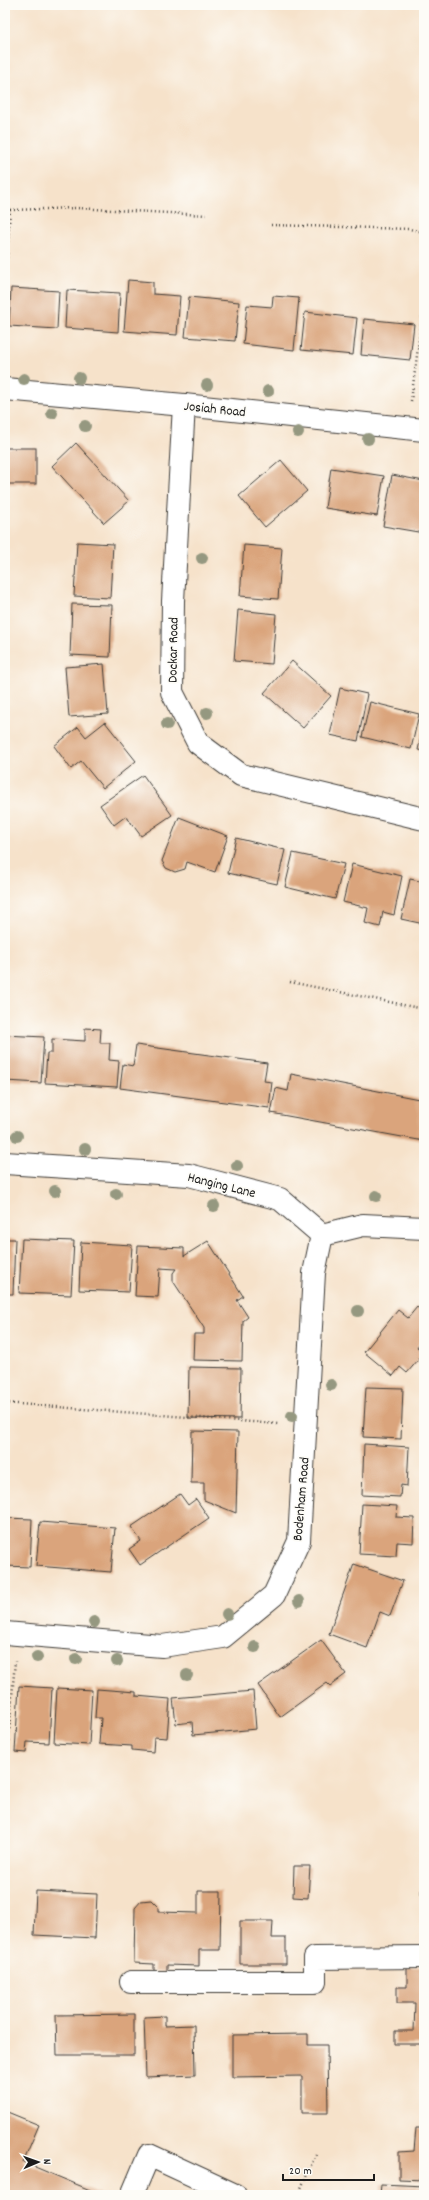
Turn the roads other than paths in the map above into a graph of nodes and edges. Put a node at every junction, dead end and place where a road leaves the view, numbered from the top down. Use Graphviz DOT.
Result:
graph roads {
  1 [pos="5,389"];
  2 [pos="184,405"];
  3 [pos="416,429"];
  4 [pos="424,819"];
  5 [pos="5,1163"];
  6 [pos="424,1228"];
  7 [pos="322,1235"];
  8 [pos="11,1633"];
  9 [pos="424,1957"];
  10 [pos="131,1982"];
  11 [pos="132,2195"];
  12 [pos="235,2195"];
  1 -- 2 [label="street, Josiah Road"];
  2 -- 3 [label="street, Josiah Road"];
  2 -- 4 [label="street, Dockar Road"];
  5 -- 7 [label="street, Hanging Lane"];
  6 -- 7 [label="street"];
  7 -- 8 [label="street, Bodenham Road"];
  9 -- 10 [label="street"];
  11 -- 12 [label="street"];
}
